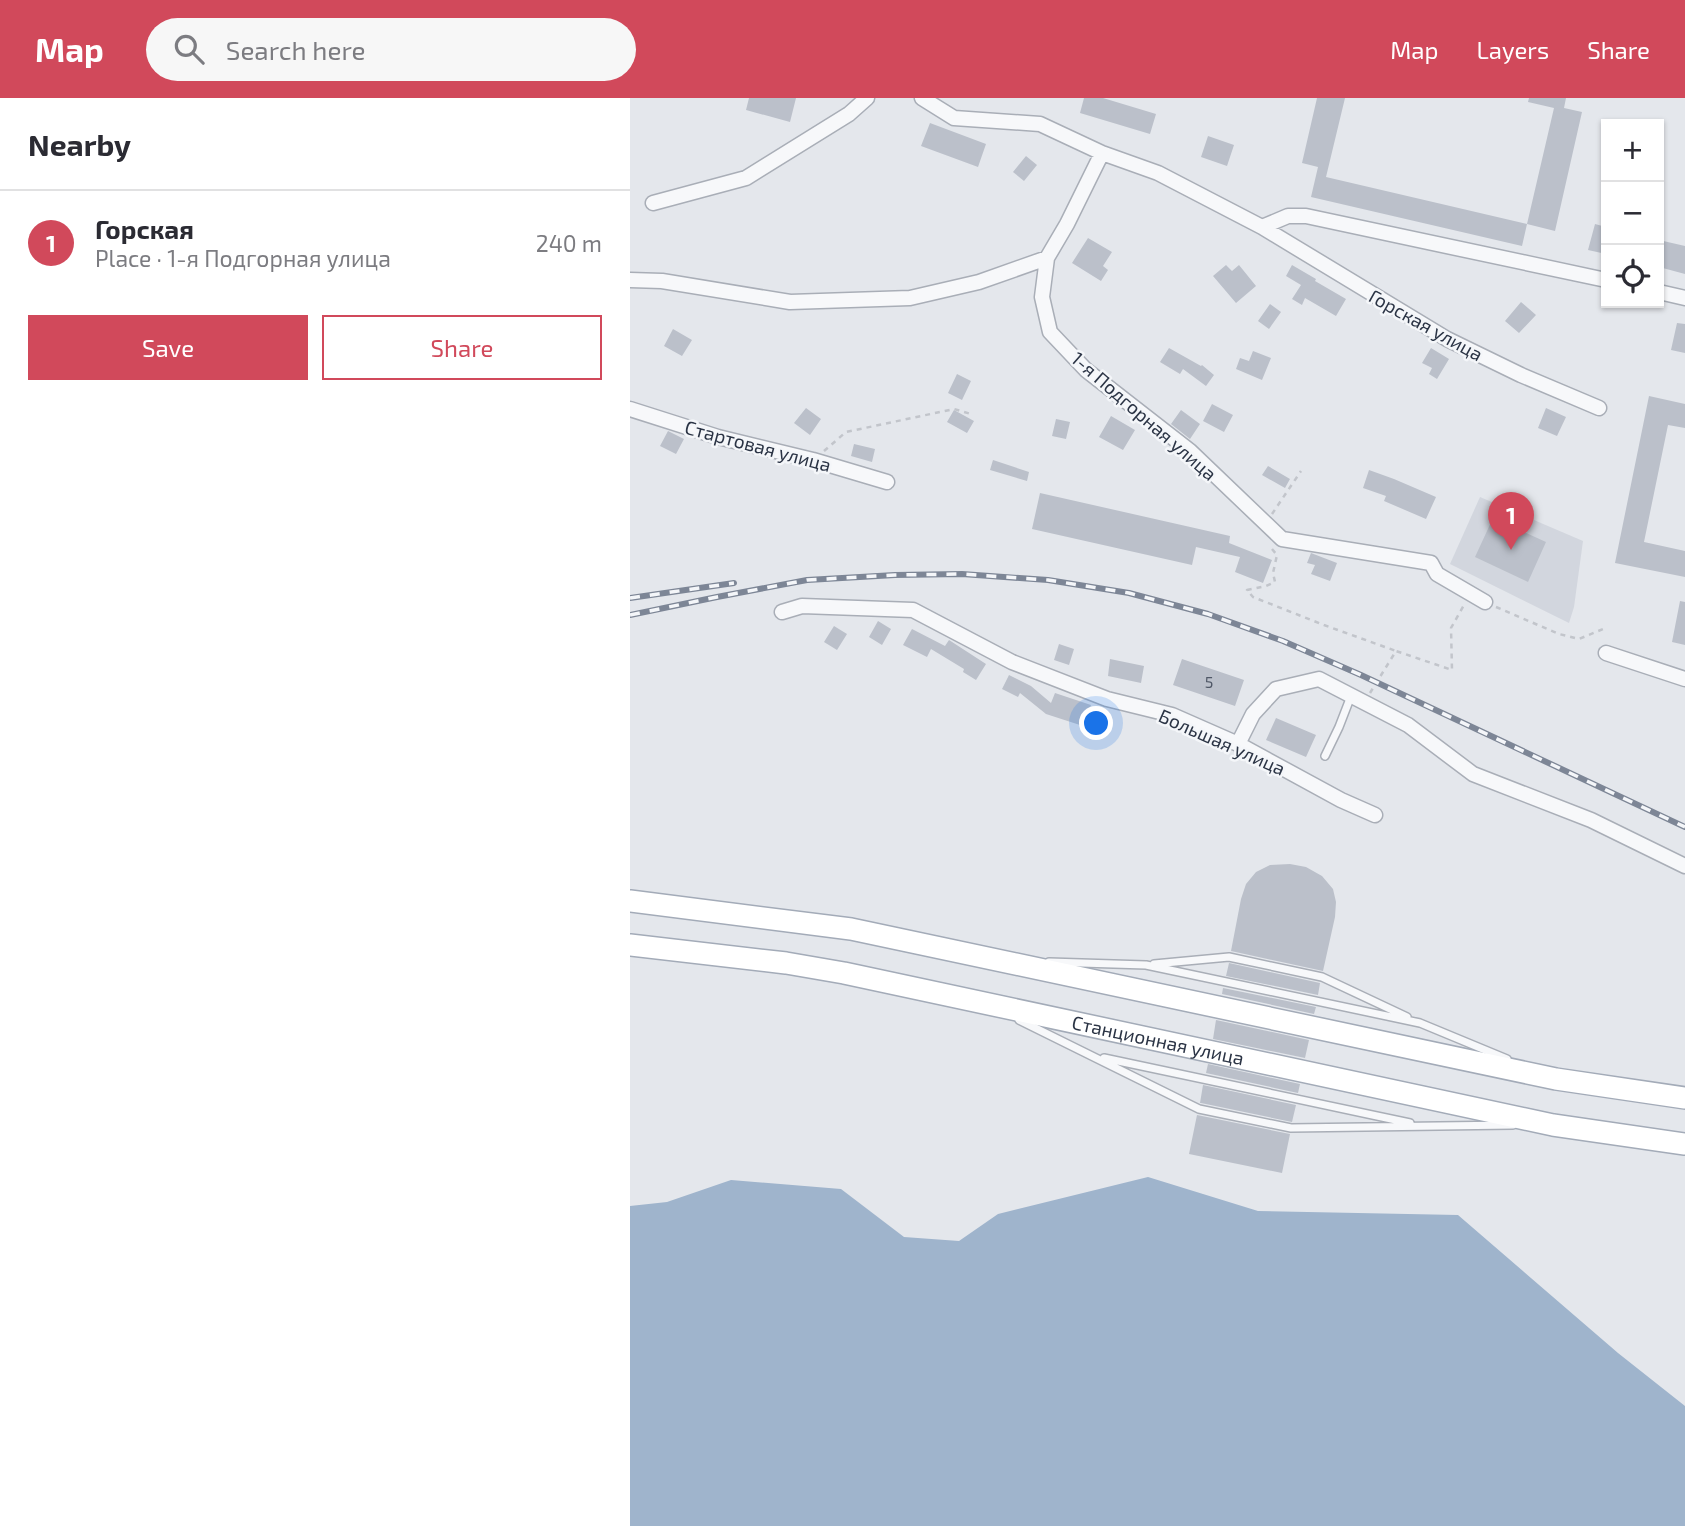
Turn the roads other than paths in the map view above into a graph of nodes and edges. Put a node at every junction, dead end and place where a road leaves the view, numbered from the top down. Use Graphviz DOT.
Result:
graph roads {
  1 [pos="867,98"];
  2 [pos="922,98"];
  3 [pos="1102,153"];
  4 [pos="653,203"];
  5 [pos="1262,227"];
  6 [pos="1047,258"];
  7 [pos="1601,279"];
  8 [pos="630,280"];
  9 [pos="1664,293"];
  10 [pos="1685,298"];
  11 [pos="1599,408"];
  12 [pos="630,409"];
  13 [pos="887,482"];
  14 [pos="1485,602"];
  15 [pos="782,612"];
  16 [pos="1606,653"];
  17 [pos="1685,680"];
  18 [pos="1351,696"];
  19 [pos="1238,744"];
  20 [pos="1325,756"];
  21 [pos="1375,815"];
  22 [pos="1685,866"];
  23 [pos="630,901"];
  24 [pos="630,945"];
  25 [pos="994,960"];
  26 [pos="1146,965"];
  27 [pos="987,1004"];
  28 [pos="1420,1023"];
  29 [pos="1093,1056"];
  30 [pos="1556,1079"];
  31 [pos="1685,1098"];
  32 [pos="1553,1125"];
  33 [pos="1425,1126"];
  34 [pos="1685,1144"];
  1 -- 4 [label="street"];
  2 -- 3 [label="street, Горская улица"];
  3 -- 5 [label="street, Горская улица"];
  3 -- 6 [label="street, 1-я Подгорная улица"];
  5 -- 7 [label="street"];
  5 -- 11 [label="street, Горская улица"];
  6 -- 8 [label="street"];
  6 -- 14 [label="street, 1-я Подгорная улица"];
  9 -- 10 [label="street"];
  12 -- 13 [label="street, Стартовая улица"];
  15 -- 19 [label="street, Большая улица"];
  16 -- 17 [label="street"];
  18 -- 19 [label="street"];
  18 -- 20 [label="lane"];
  18 -- 22 [label="street"];
  19 -- 21 [label="street, Большая улица"];
  23 -- 25 [label="main road"];
  24 -- 27 [label="main road, Станционная улица"];
  25 -- 26 [label="lane"];
  25 -- 30 [label="main road"];
  26 -- 28 [label="lane"];
  26 -- 28 [label="lane"];
  27 -- 29 [label="lane"];
  27 -- 32 [label="main road, Станционная улица"];
  28 -- 30 [label="lane"];
  29 -- 33 [label="lane"];
  29 -- 33 [label="lane"];
  30 -- 31 [label="main road"];
  32 -- 33 [label="lane"];
  32 -- 34 [label="main road, Станционная улица"];
}
